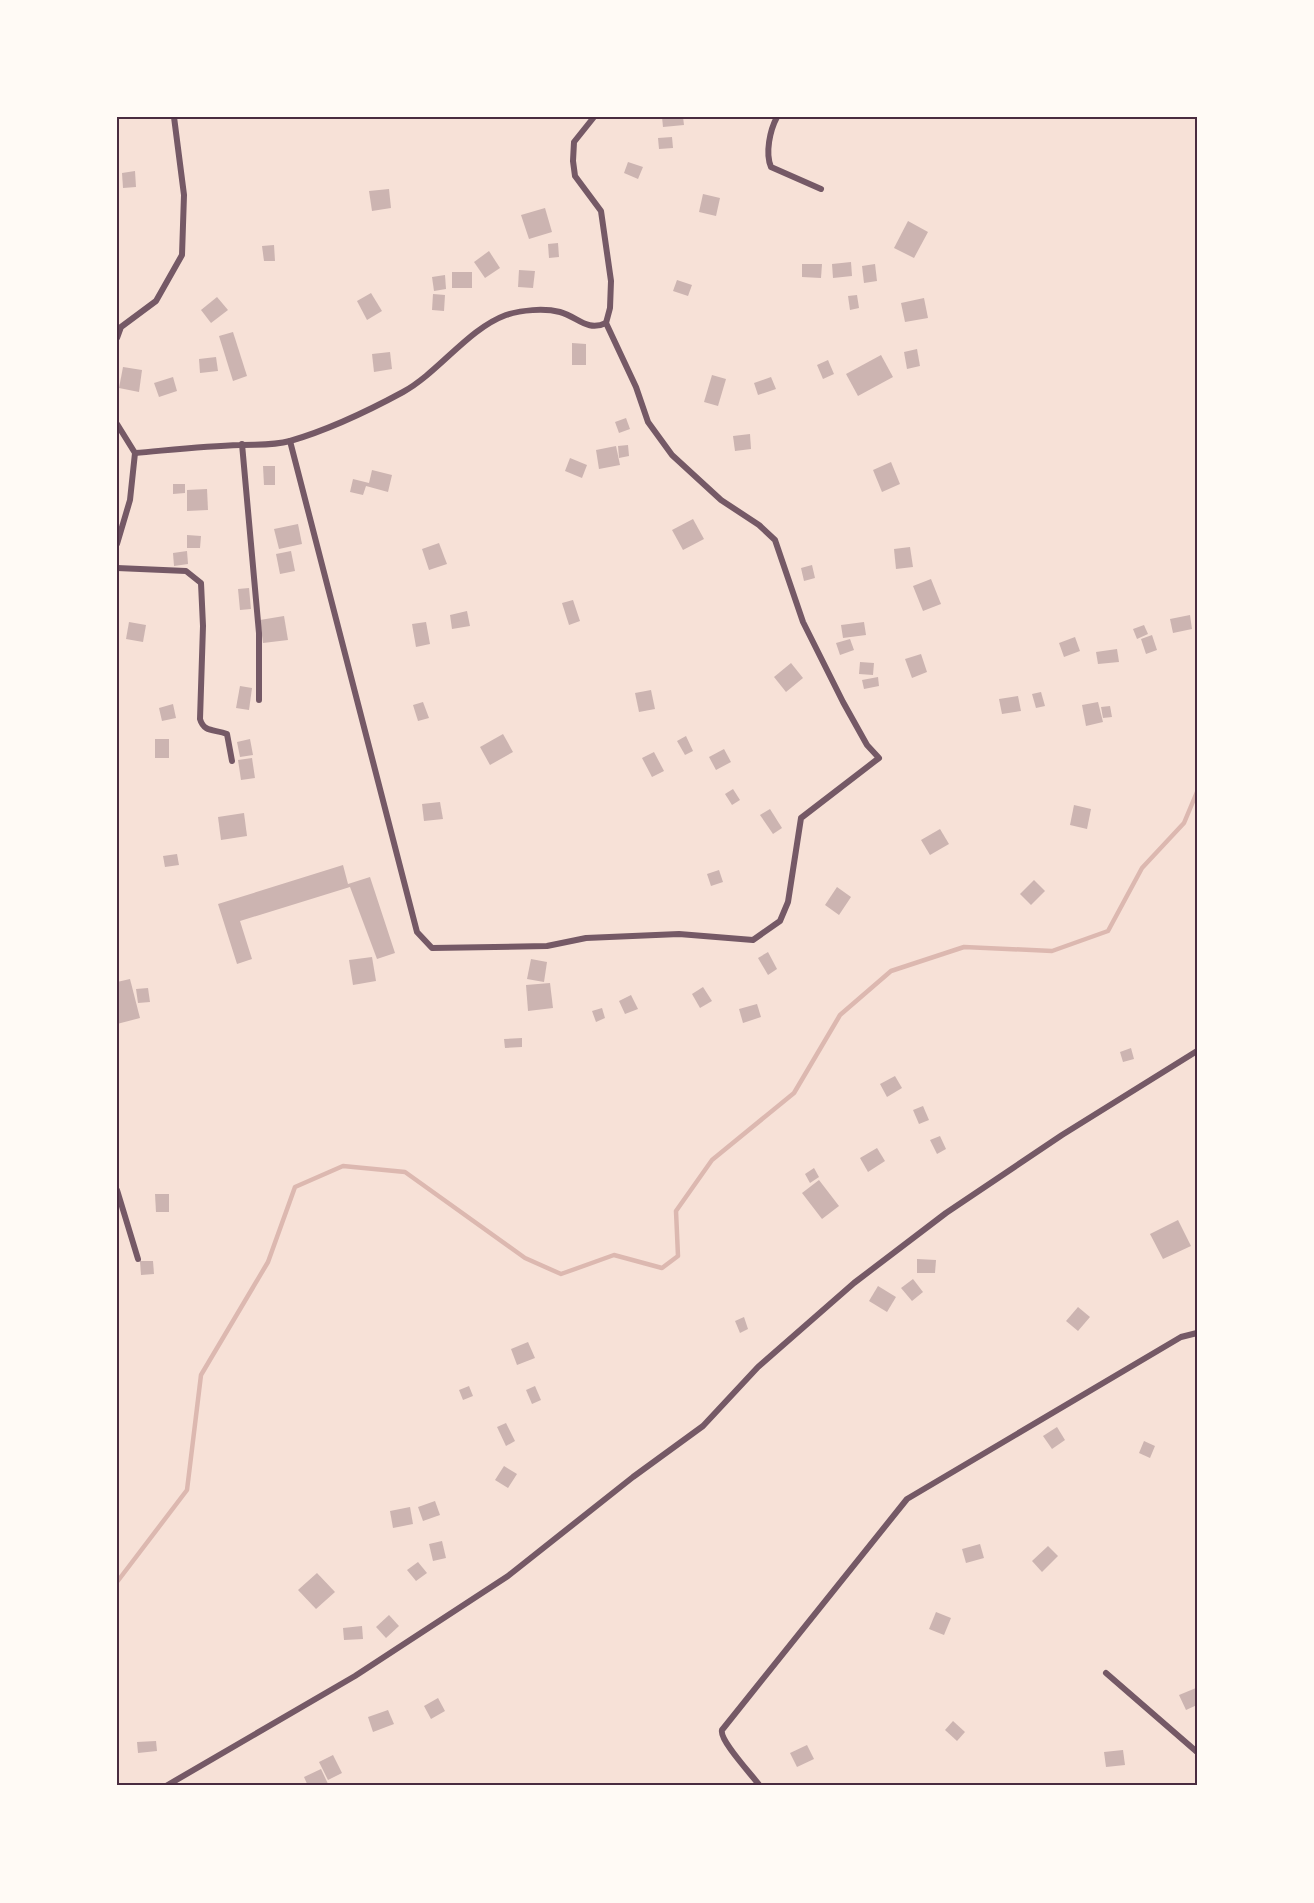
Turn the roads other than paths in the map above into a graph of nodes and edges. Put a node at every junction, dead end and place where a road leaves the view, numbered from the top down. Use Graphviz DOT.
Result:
graph roads {
  1 [pos="174,117"];
  2 [pos="594,117"];
  3 [pos="777,117"];
  4 [pos="821,189"];
  5 [pos="606,323"];
  6 [pos="117,338"];
  7 [pos="117,424"];
  8 [pos="290,441"];
  9 [pos="242,444"];
  10 [pos="135,453"];
  11 [pos="117,544"];
  12 [pos="117,568"];
  13 [pos="260,700"];
  14 [pos="232,761"];
  15 [pos="1197,1051"];
  16 [pos="117,1190"];
  17 [pos="138,1258"];
  18 [pos="1197,1333"];
  19 [pos="1106,1673"];
  20 [pos="1197,1752"];
  21 [pos="166,1786"];
  22 [pos="759,1786"];
  1 -- 6 [label="street"];
  2 -- 5 [label="street"];
  3 -- 4 [label="street"];
  5 -- 8 [label="street"];
  5 -- 8 [label="street"];
  7 -- 10 [label="street"];
  8 -- 9 [label="street"];
  9 -- 10 [label="street"];
  9 -- 13 [label="street"];
  10 -- 11 [label="street"];
  12 -- 14 [label="street"];
  15 -- 21 [label="street"];
  16 -- 17 [label="street"];
  18 -- 22 [label="street"];
  19 -- 20 [label="street"];
}
